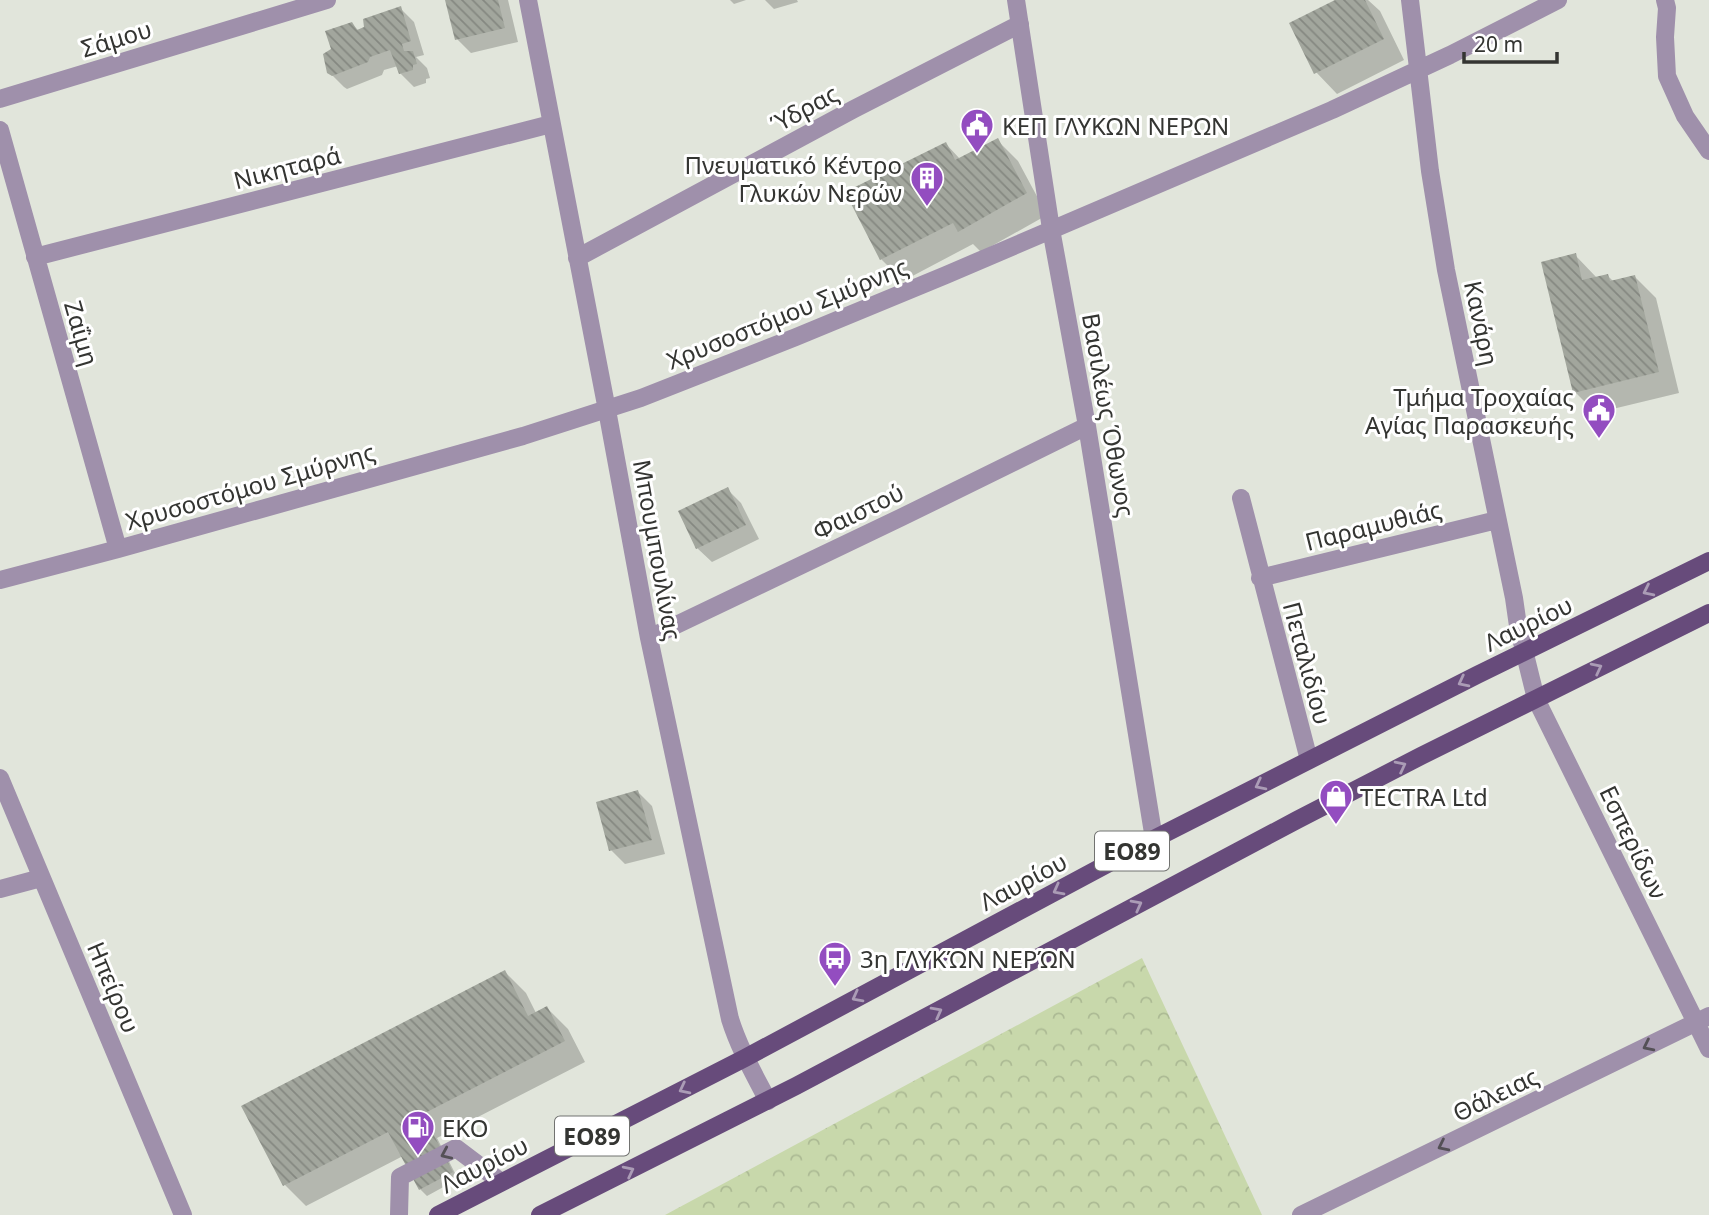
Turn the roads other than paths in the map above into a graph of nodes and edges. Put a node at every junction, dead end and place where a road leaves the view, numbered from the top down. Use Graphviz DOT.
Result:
graph roads {
  1 [pos="327,0"];
  2 [pos="528,0"];
  3 [pos="1016,0"];
  4 [pos="1410,0"];
  5 [pos="1558,0"];
  6 [pos="1665,0"];
  7 [pos="1020,24"];
  8 [pos="1418,70"];
  9 [pos="0,99"];
  10 [pos="551,124"];
  11 [pos="0,130"];
  12 [pos="1709,151"];
  13 [pos="1051,229"];
  14 [pos="35,257"];
  15 [pos="577,258"];
  16 [pos="607,410"];
  17 [pos="1087,426"];
  18 [pos="1241,498"];
  19 [pos="1497,520"];
  20 [pos="118,549"];
  21 [pos="1709,561"];
  22 [pos="1260,578"];
  23 [pos="0,580"];
  24 [pos="1709,613"];
  25 [pos="649,638"];
  26 [pos="1524,653"];
  27 [pos="1536,699"];
  28 [pos="1309,760"];
  29 [pos="0,778"];
  30 [pos="1154,839"];
  31 [pos="41,878"];
  32 [pos="0,889"];
  33 [pos="1703,1020"];
  34 [pos="1709,1049"];
  35 [pos="745,1058"];
  36 [pos="768,1101"];
  37 [pos="501,1182"];
  38 [pos="183,1215"];
  39 [pos="399,1215"];
  40 [pos="439,1215"];
  41 [pos="540,1215"];
  42 [pos="1301,1215"];
  1 -- 9 [label="street, Σάμου"];
  2 -- 10 [label="street, Μπουμπουλίνας"];
  3 -- 7 [label="street, Βασιλέως Όθωνος"];
  4 -- 8 [label="street, Κανάρη"];
  5 -- 8 [label="street, Χρυσοστόμου Σμύρνης"];
  6 -- 12 [label="street"];
  7 -- 13 [label="street, Βασιλέως Όθωνος"];
  7 -- 15 [label="street, Ύδρας"];
  8 -- 13 [label="street, Χρυσοστόμου Σμύρνης"];
  8 -- 19 [label="street, Κανάρη"];
  10 -- 14 [label="street, Νικηταρά"];
  10 -- 15 [label="street, Μπουμπουλίνας"];
  11 -- 14 [label="street, Ζαΐμη"];
  13 -- 16 [label="street, Χρυσοστόμου Σμύρνης"];
  13 -- 17 [label="street, Βασιλέως Όθωνος"];
  14 -- 20 [label="street, Ζαΐμη"];
  15 -- 16 [label="street, Μπουμπουλίνας"];
  16 -- 20 [label="street, Χρυσοστόμου Σμύρνης"];
  16 -- 25 [label="street, Μπουμπουλίνας"];
  17 -- 25 [label="street, Φαιστού"];
  17 -- 30 [label="street, Βασιλέως Όθωνος"];
  18 -- 22 [label="street, Πεταλιδίου"];
  19 -- 22 [label="street, Παραμυθιάς"];
  19 -- 26 [label="street, Κανάρη"];
  20 -- 23 [label="street, Χρυσοστόμου Σμύρνης"];
  21 -- 26 [label="main road, Λαυρίου / ΕΟ89, one-way"];
  22 -- 28 [label="street, Πεταλιδίου"];
  27 -- 24 [label="main road, ΕΟ89, one-way"];
  25 -- 35 [label="street, Μπουμπουλίνας"];
  26 -- 27 [label="street, Εσπερίδων"];
  26 -- 28 [label="main road, Λαυρίου / ΕΟ89, one-way"];
  27 -- 33 [label="street, Εσπερίδων"];
  36 -- 27 [label="main road, ΕΟ89, one-way"];
  28 -- 30 [label="main road, Λαυρίου / ΕΟ89, one-way"];
  29 -- 31 [label="street, Ηπείρου"];
  30 -- 35 [label="main road, Λαυρίου / ΕΟ89, one-way"];
  31 -- 32 [label="street"];
  31 -- 38 [label="street, Ηπείρου"];
  33 -- 34 [label="street, Εσπερίδων"];
  33 -- 42 [label="street, Θάλειας, one-way"];
  35 -- 36 [label="street, Μπουμπουλίνας"];
  35 -- 37 [label="main road, Λαυρίου / ΕΟ89, one-way"];
  41 -- 36 [label="main road, ΕΟ89, one-way"];
  37 -- 39 [label="street, one-way"];
  37 -- 40 [label="main road, Λαυρίου / ΕΟ89"];
}
